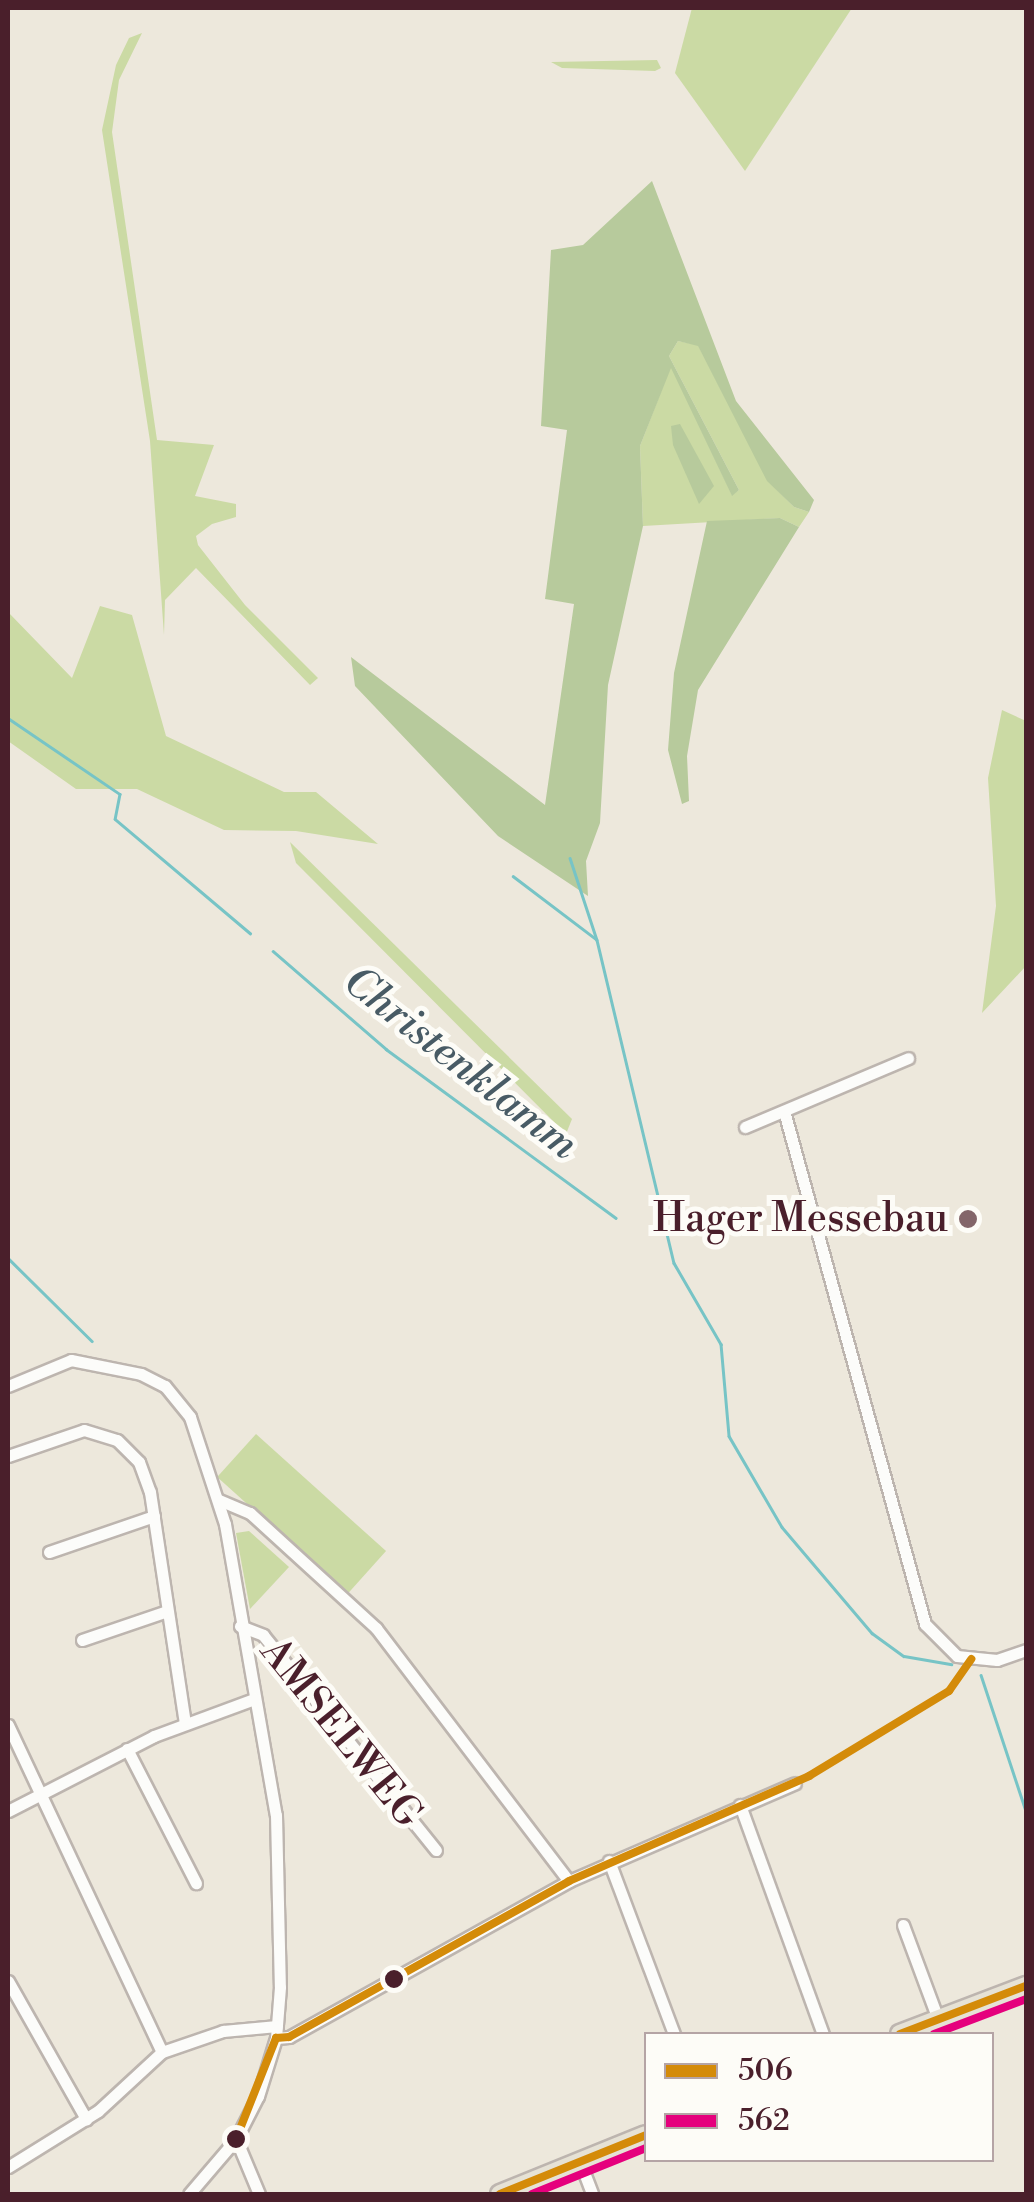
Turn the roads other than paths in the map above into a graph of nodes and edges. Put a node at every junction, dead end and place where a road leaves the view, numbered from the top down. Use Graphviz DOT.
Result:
graph roads {
  1 [pos="908,1058"];
  2 [pos="784,1111"];
  3 [pos="745,1128"];
  4 [pos="9,1381"];
  5 [pos="8,1456"];
  6 [pos="219,1500"];
  7 [pos="154,1516"];
  8 [pos="49,1552"];
  9 [pos="167,1611"];
  10 [pos="240,1626"];
  11 [pos="82,1640"];
  12 [pos="1026,1650"];
  13 [pos="254,1699"];
  14 [pos="185,1723"];
  15 [pos="8,1725"];
  16 [pos="126,1749"];
  17 [pos="795,1783"];
  18 [pos="39,1794"];
  19 [pos="740,1805"];
  20 [pos="8,1810"];
  21 [pos="436,1850"];
  22 [pos="609,1861"];
  23 [pos="569,1881"];
  24 [pos="196,1883"];
  25 [pos="903,1926"];
  26 [pos="8,1982"];
  27 [pos="1026,1986"];
  28 [pos="938,2019"];
  29 [pos="276,2032"];
  30 [pos="673,2032"];
  31 [pos="823,2032"];
  32 [pos="905,2032"];
  33 [pos="162,2052"];
  34 [pos="86,2119"];
  35 [pos="644,2137"];
  36 [pos="236,2139"];
  37 [pos="580,2162"];
  38 [pos="8,2167"];
  39 [pos="189,2194"];
  40 [pos="260,2194"];
  41 [pos="500,2194"];
  42 [pos="592,2194"];
  1 -- 2 [label="street"];
  2 -- 3 [label="street"];
  2 -- 12 [label="street"];
  4 -- 6 [label="street"];
  5 -- 7 [label="street"];
  6 -- 10 [label="street"];
  6 -- 23 [label="street"];
  7 -- 8 [label="street"];
  7 -- 9 [label="street"];
  9 -- 11 [label="street"];
  9 -- 14 [label="street"];
  10 -- 13 [label="street"];
  10 -- 21 [label="street, AMSELWEG"];
  13 -- 14 [label="street"];
  13 -- 29 [label="street"];
  14 -- 16 [label="street"];
  15 -- 18 [label="street"];
  16 -- 18 [label="street"];
  16 -- 24 [label="street"];
  17 -- 19 [label="street"];
  18 -- 20 [label="street"];
  18 -- 33 [label="street"];
  19 -- 22 [label="street"];
  19 -- 31 [label="street"];
  22 -- 23 [label="street"];
  22 -- 30 [label="street"];
  23 -- 29 [label="street"];
  25 -- 28 [label="street"];
  26 -- 34 [label="street"];
  27 -- 28 [label="main road"];
  28 -- 32 [label="main road"];
  29 -- 33 [label="street"];
  29 -- 36 [label="street"];
  33 -- 34 [label="street"];
  34 -- 38 [label="street"];
  35 -- 37 [label="main road"];
  36 -- 39 [label="street"];
  36 -- 40 [label="street"];
  37 -- 41 [label="main road"];
  37 -- 42 [label="street"];
}
